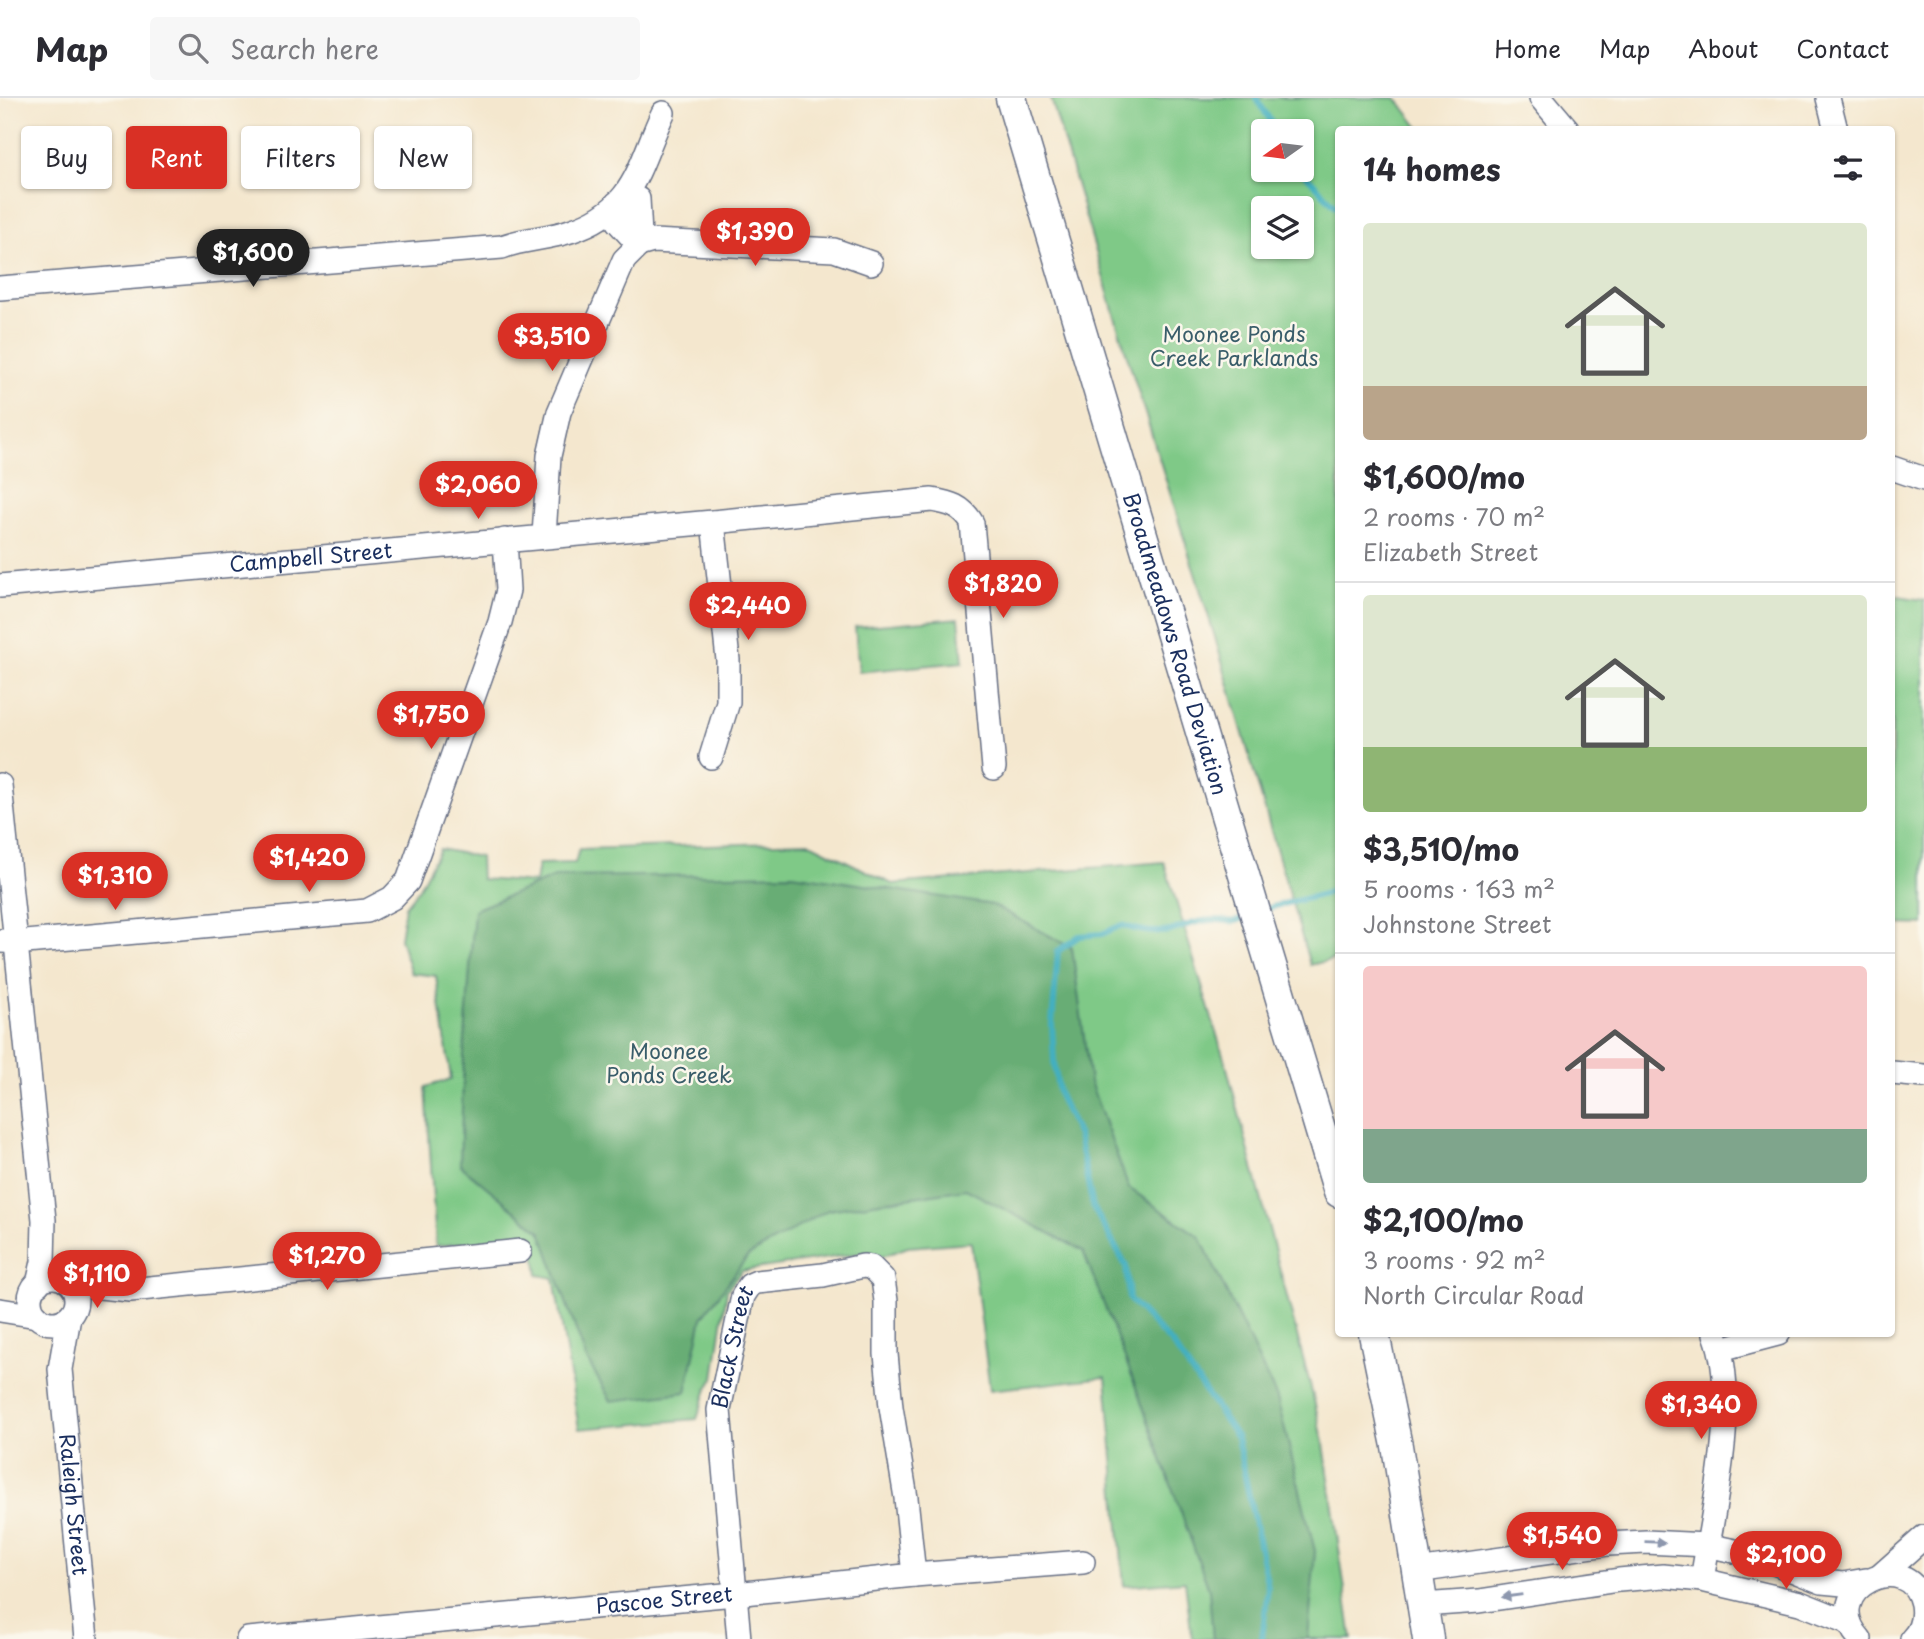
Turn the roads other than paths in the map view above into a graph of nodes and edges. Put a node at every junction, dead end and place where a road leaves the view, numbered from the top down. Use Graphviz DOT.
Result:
graph roads {
  1 [pos="1011,98"];
  2 [pos="1541,98"];
  3 [pos="1828,98"];
  4 [pos="665,105"];
  5 [pos="1565,126"];
  6 [pos="1835,126"];
  7 [pos="624,208"];
  8 [pos="639,245"];
  9 [pos="872,263"];
  10 [pos="0,288"];
  11 [pos="1895,469"];
  12 [pos="1924,479"];
  13 [pos="713,522"];
  14 [pos="544,536"];
  15 [pos="505,540"];
  16 [pos="0,586"];
  17 [pos="711,757"];
  18 [pos="994,768"];
  19 [pos="0,785"];
  20 [pos="8,941"];
  21 [pos="1895,1073"];
  22 [pos="1924,1076"];
  23 [pos="1335,1179"];
  24 [pos="44,1220"];
  25 [pos="520,1251"];
  26 [pos="69,1283"];
  27 [pos="36,1286"];
  28 [pos="130,1290"];
  29 [pos="0,1301"];
  30 [pos="0,1310"];
  31 [pos="71,1314"];
  32 [pos="40,1318"];
  33 [pos="1375,1337"];
  34 [pos="1752,1337"];
  35 [pos="1718,1341"];
  36 [pos="60,1369"];
  37 [pos="1922,1542"];
  38 [pos="1707,1545"];
  39 [pos="1563,1550"];
  40 [pos="1083,1562"];
  41 [pos="1417,1570"];
  42 [pos="914,1575"];
  43 [pos="1873,1578"];
  44 [pos="1702,1580"];
  45 [pos="1570,1587"];
  46 [pos="735,1594"];
  47 [pos="1422,1605"];
  48 [pos="1921,1625"];
  49 [pos="1855,1631"];
  50 [pos="86,1639"];
  51 [pos="247,1639"];
  52 [pos="739,1639"];
  53 [pos="1428,1639"];
  1 -- 23 [label="main road, Broadmeadows Road Deviation"];
  2 -- 5 [label="street"];
  3 -- 6 [label="street"];
  4 -- 7 [label="street"];
  7 -- 8 [label="street"];
  7 -- 8 [label="street"];
  7 -- 10 [label="street"];
  8 -- 9 [label="street"];
  8 -- 14 [label="street"];
  11 -- 12 [label="street"];
  13 -- 14 [label="street, Campbell Street"];
  13 -- 17 [label="street"];
  13 -- 18 [label="street, Campbell Street"];
  14 -- 15 [label="street, Campbell Street"];
  15 -- 16 [label="street, Campbell Street"];
  15 -- 20 [label="street"];
  19 -- 20 [label="street"];
  20 -- 24 [label="street"];
  21 -- 22 [label="street"];
  24 -- 26 [label="street"];
  24 -- 27 [label="street"];
  25 -- 28 [label="street"];
  26 -- 27 [label="street"];
  26 -- 28 [label="street"];
  26 -- 31 [label="street"];
  27 -- 29 [label="street"];
  27 -- 32 [label="street"];
  28 -- 31 [label="street"];
  30 -- 32 [label="street"];
  31 -- 32 [label="street"];
  31 -- 36 [label="street, Raleigh Street"];
  32 -- 36 [label="street, Raleigh Street"];
  33 -- 41 [label="main road"];
  34 -- 35 [label="street"];
  35 -- 38 [label="street"];
  36 -- 50 [label="street, Raleigh Street"];
  37 -- 43 [label="street"];
  39 -- 38 [label="street, one-way"];
  38 -- 43 [label="street"];
  38 -- 44 [label="street"];
  39 -- 41 [label="street"];
  39 -- 45 [label="street"];
  40 -- 42 [label="street, Pascoe Street"];
  41 -- 47 [label="main road"];
  42 -- 46 [label="street, Pascoe Street"];
  42 -- 46 [label="street, Black Street"];
  43 -- 48 [label="street"];
  43 -- 49 [label="street"];
  44 -- 45 [label="street"];
  44 -- 49 [label="street"];
  45 -- 47 [label="street, one-way"];
  46 -- 51 [label="street, Pascoe Street"];
  46 -- 52 [label="street, Black Street"];
  47 -- 53 [label="main road"];
}
